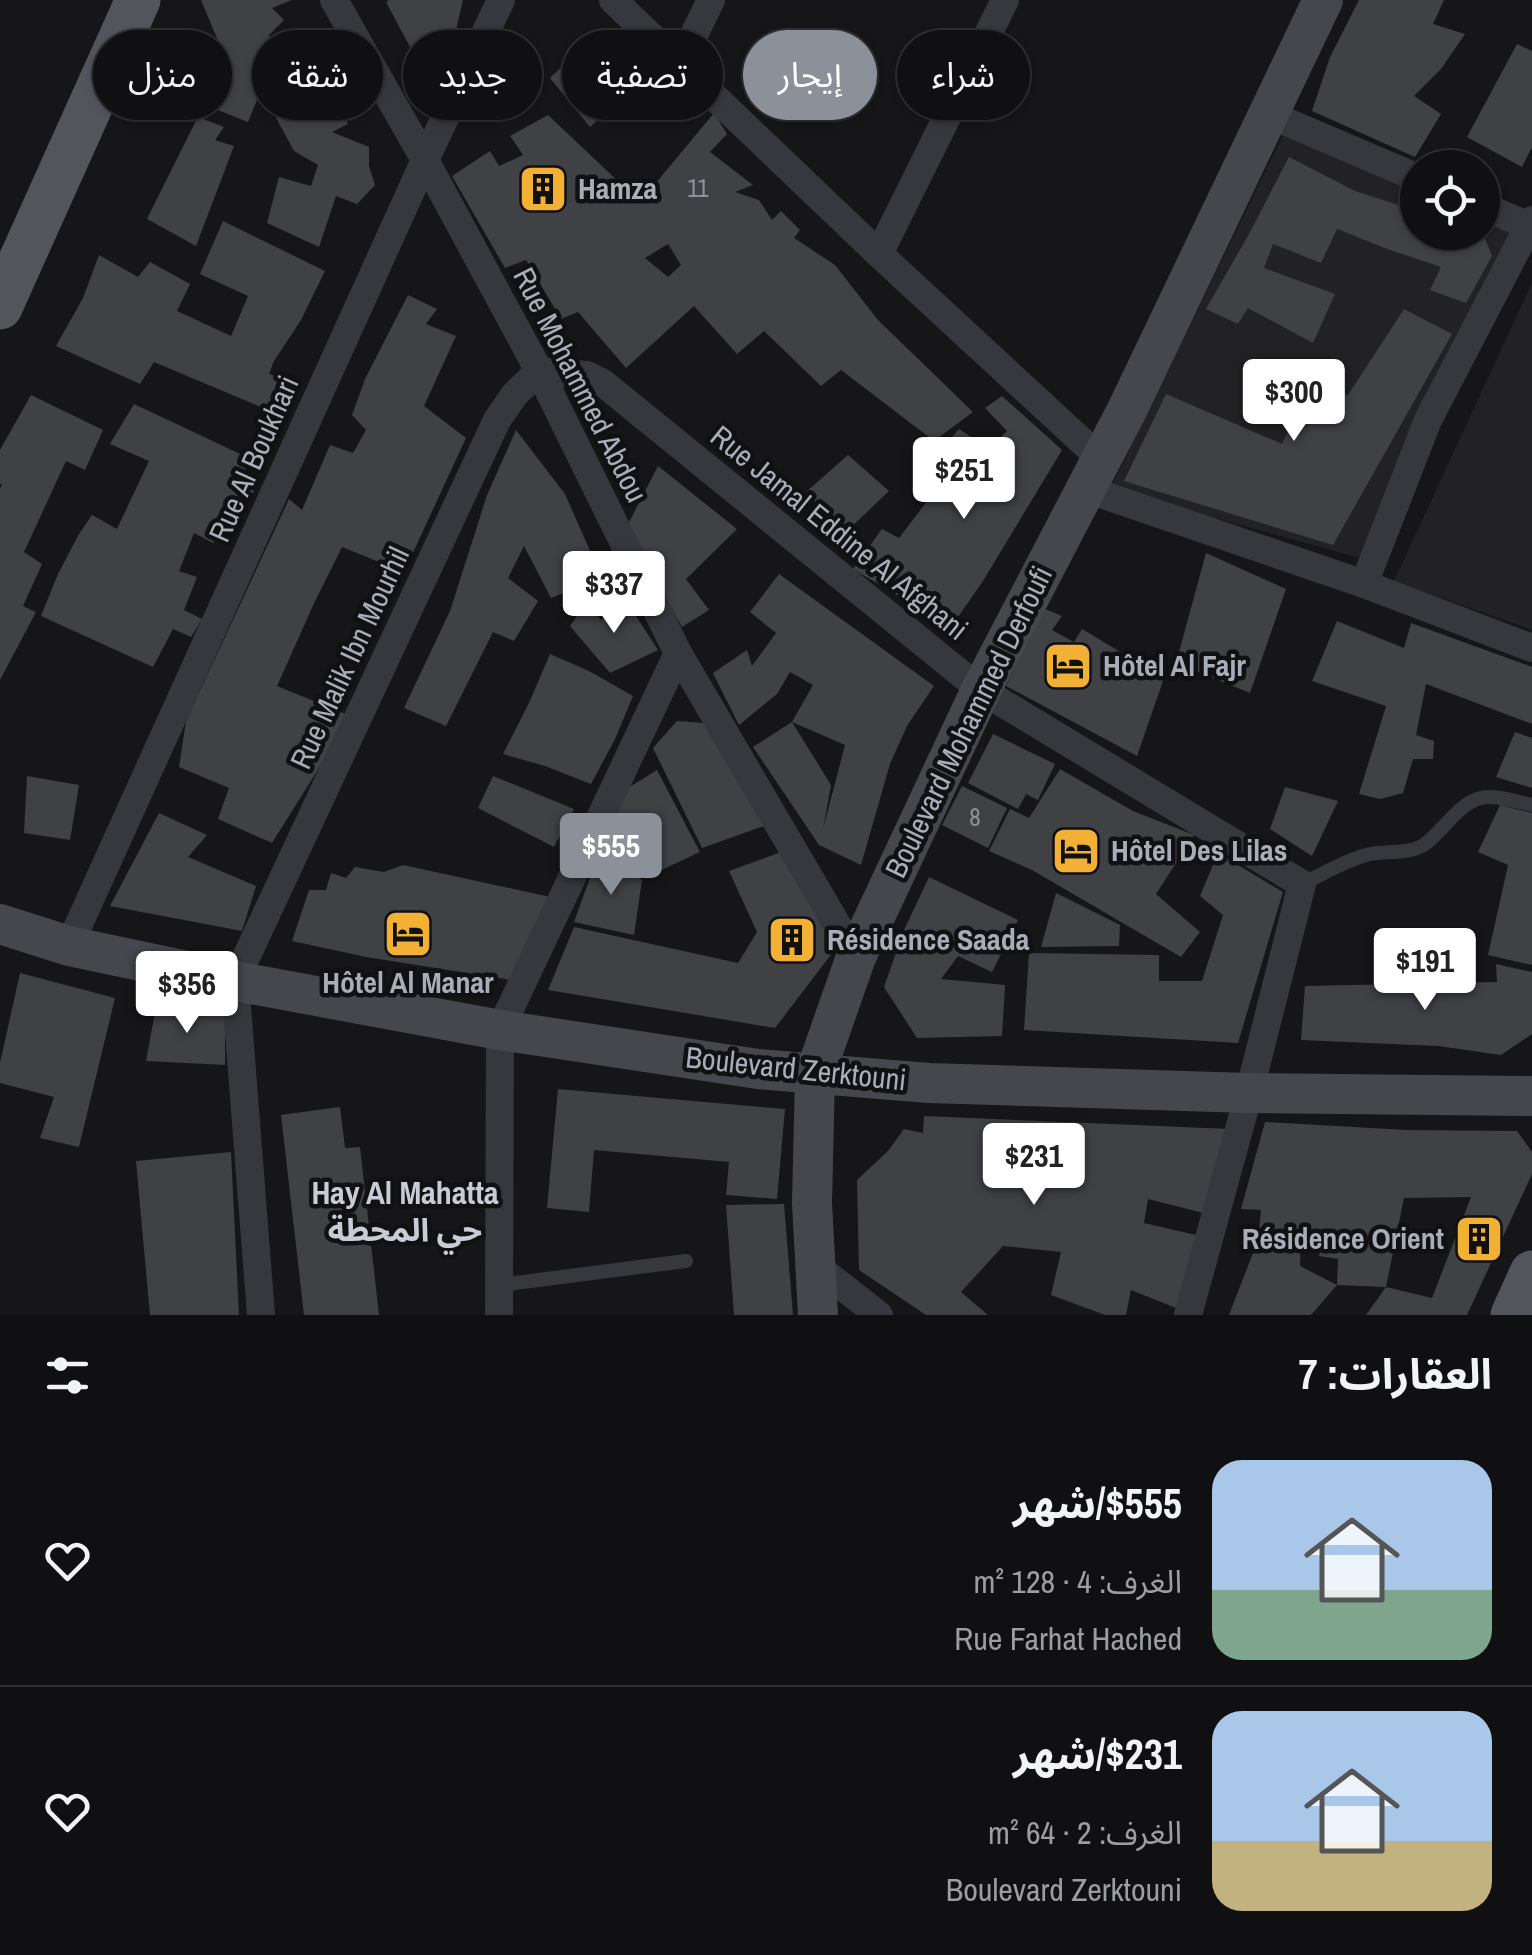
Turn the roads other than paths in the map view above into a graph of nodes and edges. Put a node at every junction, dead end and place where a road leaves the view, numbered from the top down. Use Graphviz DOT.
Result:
graph roads {
  1 [pos="138,0"];
  2 [pos="334,0"];
  3 [pos="501,0"];
  4 [pos="614,0"];
  5 [pos="712,0"];
  6 [pos="1005,0"];
  7 [pos="1323,0"];
  8 [pos="645,30"];
  9 [pos="697,30"];
  10 [pos="723,104"];
  11 [pos="1268,114"];
  12 [pos="425,160"];
  13 [pos="1400,170"];
  14 [pos="1500,213"];
  15 [pos="1531,224"];
  16 [pos="879,254"];
  17 [pos="0,306"];
  18 [pos="538,371"];
  19 [pos="1094,474"];
  20 [pos="1364,584"];
  21 [pos="1532,648"];
  22 [pos="678,652"];
  23 [pos="981,690"];
  24 [pos="1532,805"];
  25 [pos="1302,884"];
  26 [pos="0,924"];
  27 [pos="0,940"];
  28 [pos="69,946"];
  29 [pos="856,957"];
  30 [pos="235,981"];
  31 [pos="500,1030"];
  32 [pos="815,1074"];
  33 [pos="1249,1092"];
  34 [pos="1532,1096"];
  35 [pos="686,1261"];
  36 [pos="815,1265"];
  37 [pos="1532,1274"];
  38 [pos="500,1284"];
  39 [pos="261,1315"];
  40 [pos="499,1315"];
  41 [pos="818,1315"];
  42 [pos="879,1315"];
  43 [pos="1188,1315"];
  44 [pos="1514,1315"];
  1 -- 17 [label="main road"];
  2 -- 12 [label="street, Rue Mohammed Abdou"];
  3 -- 12 [label="street, Rue Al Boukhari"];
  4 -- 8 [label="street"];
  5 -- 9 [label="street"];
  6 -- 16 [label="street"];
  7 -- 11 [label="street, Boulevard Mohammed Derfoufi"];
  10 -- 16 [label="street"];
  11 -- 13 [label="street"];
  11 -- 19 [label="street, Boulevard Mohammed Derfoufi"];
  12 -- 18 [label="street, Rue Mohammed Abdou"];
  12 -- 28 [label="street, Rue Al Boukhari"];
  14 -- 15 [label="street"];
  15 -- 20 [label="street"];
  16 -- 19 [label="street"];
  18 -- 22 [label="street, Rue Mohammed Abdou"];
  18 -- 23 [label="street, Rue Jamal Eddine Al Afghani"];
  18 -- 30 [label="street, Rue Malik Ibn Mourhil"];
  19 -- 20 [label="street"];
  19 -- 23 [label="street, Boulevard Mohammed Derfoufi"];
  20 -- 21 [label="street"];
  22 -- 29 [label="street, Rue Mohammed Abdou"];
  22 -- 31 [label="street"];
  23 -- 25 [label="street, Rue Jamal Eddine Al Afghani"];
  23 -- 29 [label="street, Boulevard Mohammed Derfoufi"];
  24 -- 25 [label="lane"];
  25 -- 33 [label="street"];
  26 -- 28 [label="street, Boulevard Zerktouni"];
  27 -- 28 [label="street, Boulevard Zerktouni"];
  28 -- 30 [label="street, Boulevard Zerktouni"];
  29 -- 32 [label="street, Boulevard Mohammed Derfoufi"];
  30 -- 31 [label="street, Boulevard Zerktouni"];
  30 -- 39 [label="street"];
  31 -- 32 [label="street, Boulevard Zerktouni"];
  31 -- 38 [label="street"];
  32 -- 33 [label="street, Boulevard Zerktouni"];
  32 -- 36 [label="street, Boulevard Mohammed Derfoufi"];
  33 -- 34 [label="street, Boulevard Zerktouni"];
  33 -- 43 [label="street"];
  35 -- 38 [label="lane"];
  36 -- 41 [label="street, Boulevard Mohammed Derfoufi"];
  36 -- 42 [label="street"];
  37 -- 44 [label="main road"];
  38 -- 40 [label="street"];
}
